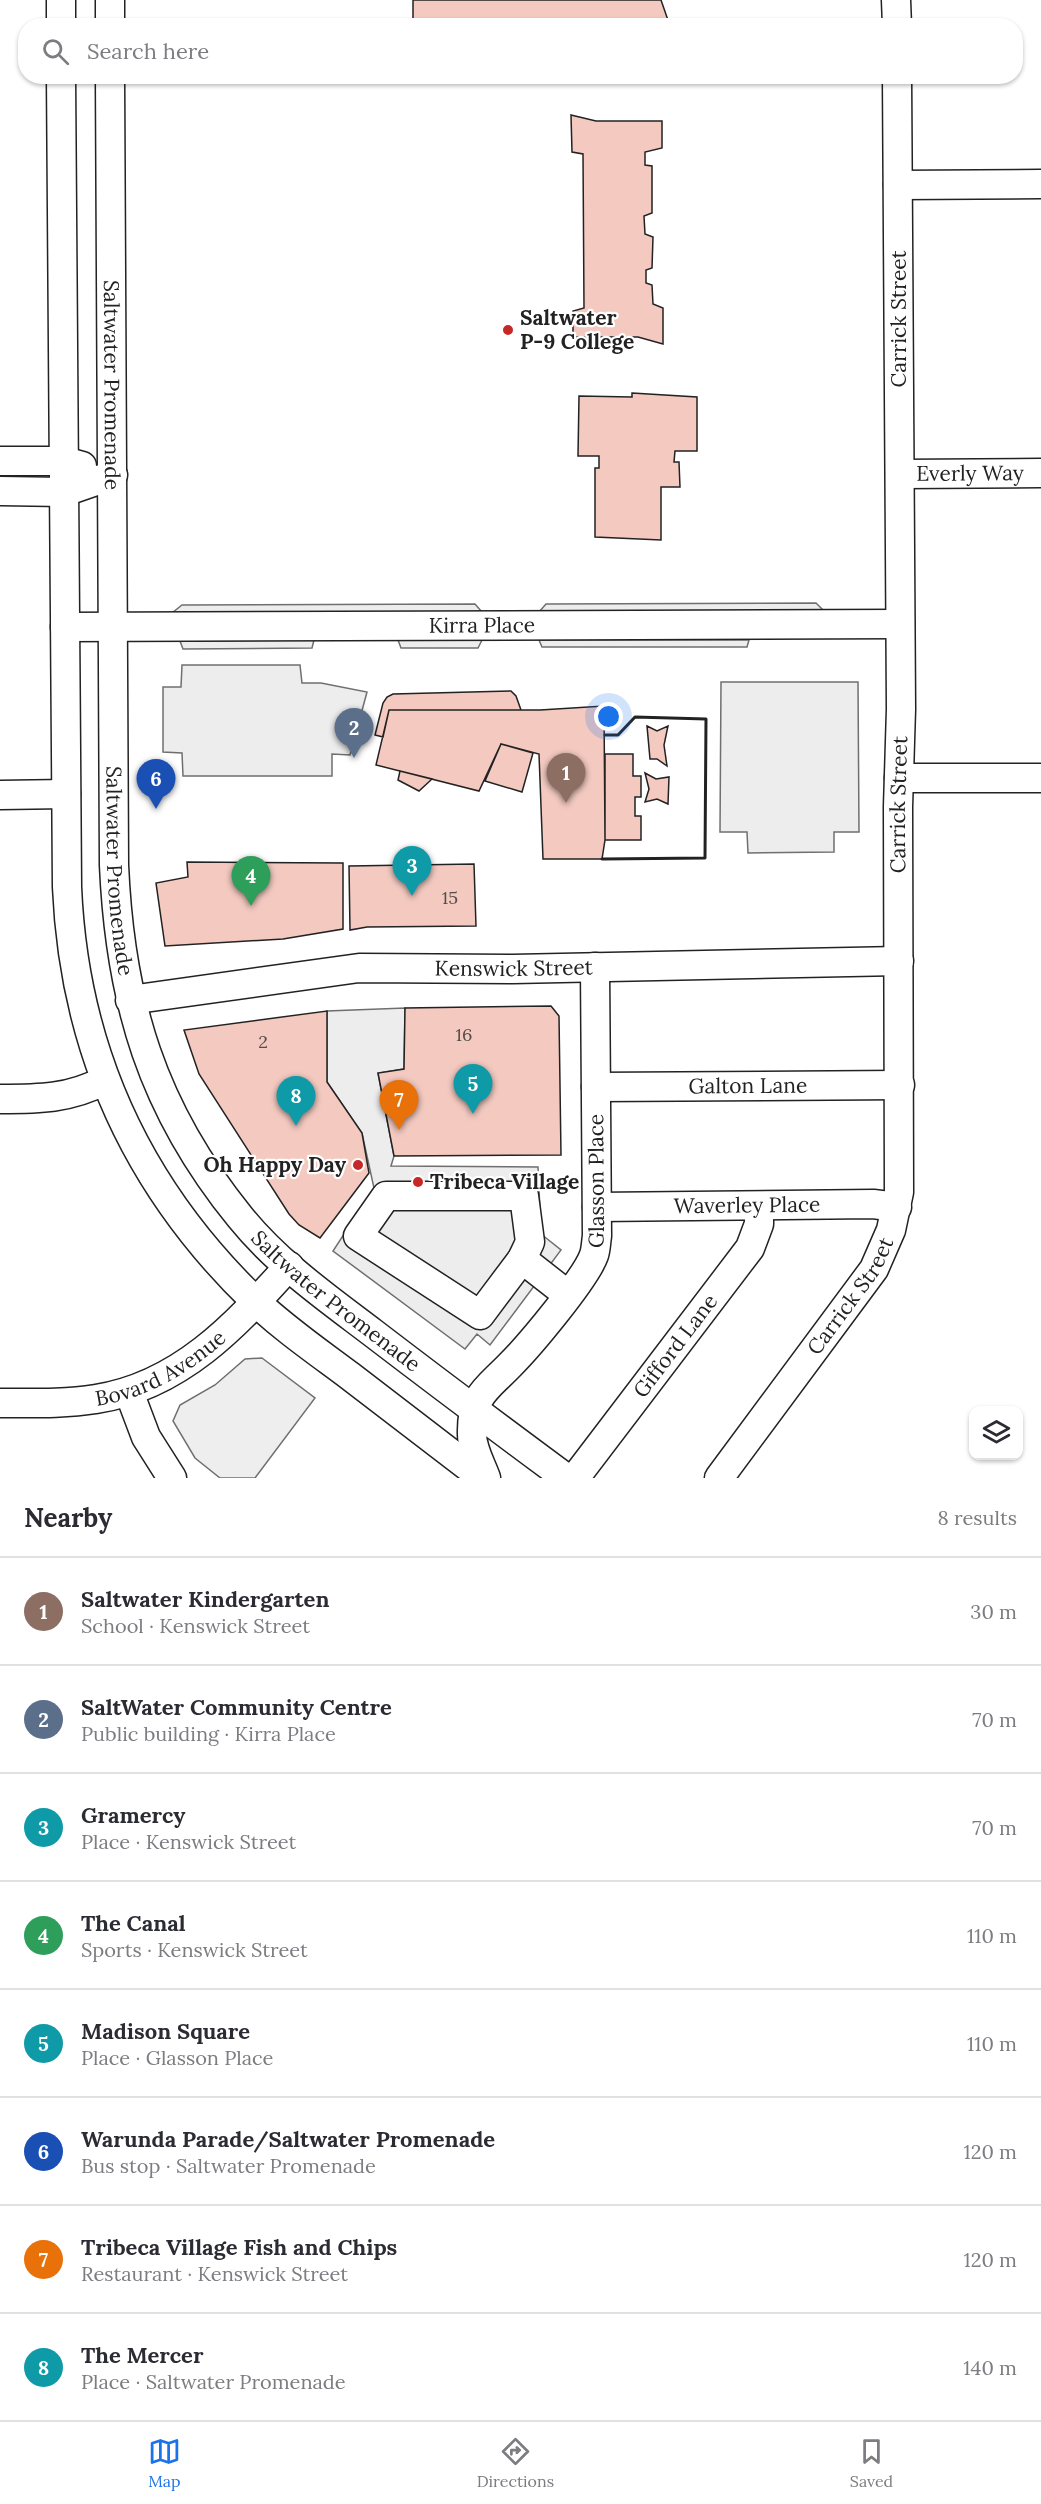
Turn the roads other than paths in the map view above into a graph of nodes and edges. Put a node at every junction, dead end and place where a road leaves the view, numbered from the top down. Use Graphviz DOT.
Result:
graph roads {
  1 [pos="61,0"];
  2 [pos="110,0"];
  3 [pos="896,0"];
  4 [pos="61,18"];
  5 [pos="110,18"];
  6 [pos="897,18"];
  7 [pos="61,84"];
  8 [pos="110,84"];
  9 [pos="897,84"];
  10 [pos="1041,184"];
  11 [pos="898,185"];
  12 [pos="0,461"];
  13 [pos="64,461"];
  14 [pos="1041,473"];
  15 [pos="900,474"];
  16 [pos="113,475"];
  17 [pos="0,491"];
  18 [pos="64,492"];
  19 [pos="900,624"];
  20 [pos="65,627"];
  21 [pos="114,628"];
  22 [pos="899,778"];
  23 [pos="1041,778"];
  24 [pos="66,794"];
  25 [pos="0,795"];
  26 [pos="899,961"];
  27 [pos="595,967"];
  28 [pos="130,1000"];
  29 [pos="105,1080"];
  30 [pos="900,1085"];
  31 [pos="596,1087"];
  32 [pos="0,1099"];
  33 [pos="759,1206"];
  34 [pos="597,1207"];
  35 [pos="897,1207"];
  36 [pos="522,1259"];
  37 [pos="289,1266"];
  38 [pos="568,1295"];
  39 [pos="256,1302"];
  40 [pos="129,1392"];
  41 [pos="0,1403"];
  42 [pos="483,1416"];
  43 [pos="172,1478"];
  44 [pos="484,1478"];
  45 [pos="566,1478"];
  46 [pos="575,1478"];
  47 [pos="719,1478"];
  1 -- 4 [label="street"];
  2 -- 5 [label="street"];
  3 -- 6 [label="street"];
  7 -- 13 [label="street"];
  8 -- 16 [label="street, Saltwater Promenade"];
  9 -- 11 [label="street, Carrick Street"];
  10 -- 11 [label="street"];
  11 -- 15 [label="street, Carrick Street"];
  12 -- 13 [label="street"];
  13 -- 16 [label="street"];
  13 -- 18 [label="street"];
  14 -- 15 [label="street, Everly Way"];
  15 -- 19 [label="street, Carrick Street"];
  16 -- 18 [label="street"];
  16 -- 21 [label="street, Saltwater Promenade"];
  17 -- 18 [label="street"];
  18 -- 20 [label="street"];
  19 -- 21 [label="street, Kirra Place"];
  19 -- 22 [label="street, Carrick Street"];
  20 -- 21 [label="street, Kirra Place"];
  20 -- 24 [label="street"];
  21 -- 28 [label="street, Saltwater Promenade"];
  22 -- 23 [label="street"];
  22 -- 26 [label="street, Carrick Street"];
  24 -- 25 [label="street"];
  24 -- 29 [label="street"];
  26 -- 27 [label="street, Kenswick Street"];
  26 -- 30 [label="street, Carrick Street"];
  27 -- 28 [label="street, Kenswick Street"];
  27 -- 31 [label="street, Glasson Place"];
  28 -- 37 [label="street, Saltwater Promenade"];
  29 -- 32 [label="street"];
  29 -- 39 [label="street"];
  30 -- 31 [label="street, Galton Lane"];
  30 -- 35 [label="street, Carrick Street"];
  31 -- 34 [label="street, Glasson Place"];
  33 -- 34 [label="street, Waverley Place"];
  33 -- 35 [label="street, Waverley Place"];
  33 -- 46 [label="street, Gifford Lane"];
  34 -- 38 [label="street, Glasson Place"];
  35 -- 47 [label="street, Carrick Street"];
  36 -- 36 [label="street"];
  36 -- 38 [label="street"];
  37 -- 39 [label="street, Bovard Avenue"];
  37 -- 42 [label="street, Saltwater Promenade"];
  38 -- 42 [label="street, Glasson Place"];
  39 -- 40 [label="street, Bovard Avenue"];
  39 -- 44 [label="street"];
  40 -- 41 [label="street, Bovard Avenue"];
  40 -- 43 [label="street"];
  42 -- 44 [label="street, Glasson Place"];
  42 -- 45 [label="street, Saltwater Promenade"];
}
